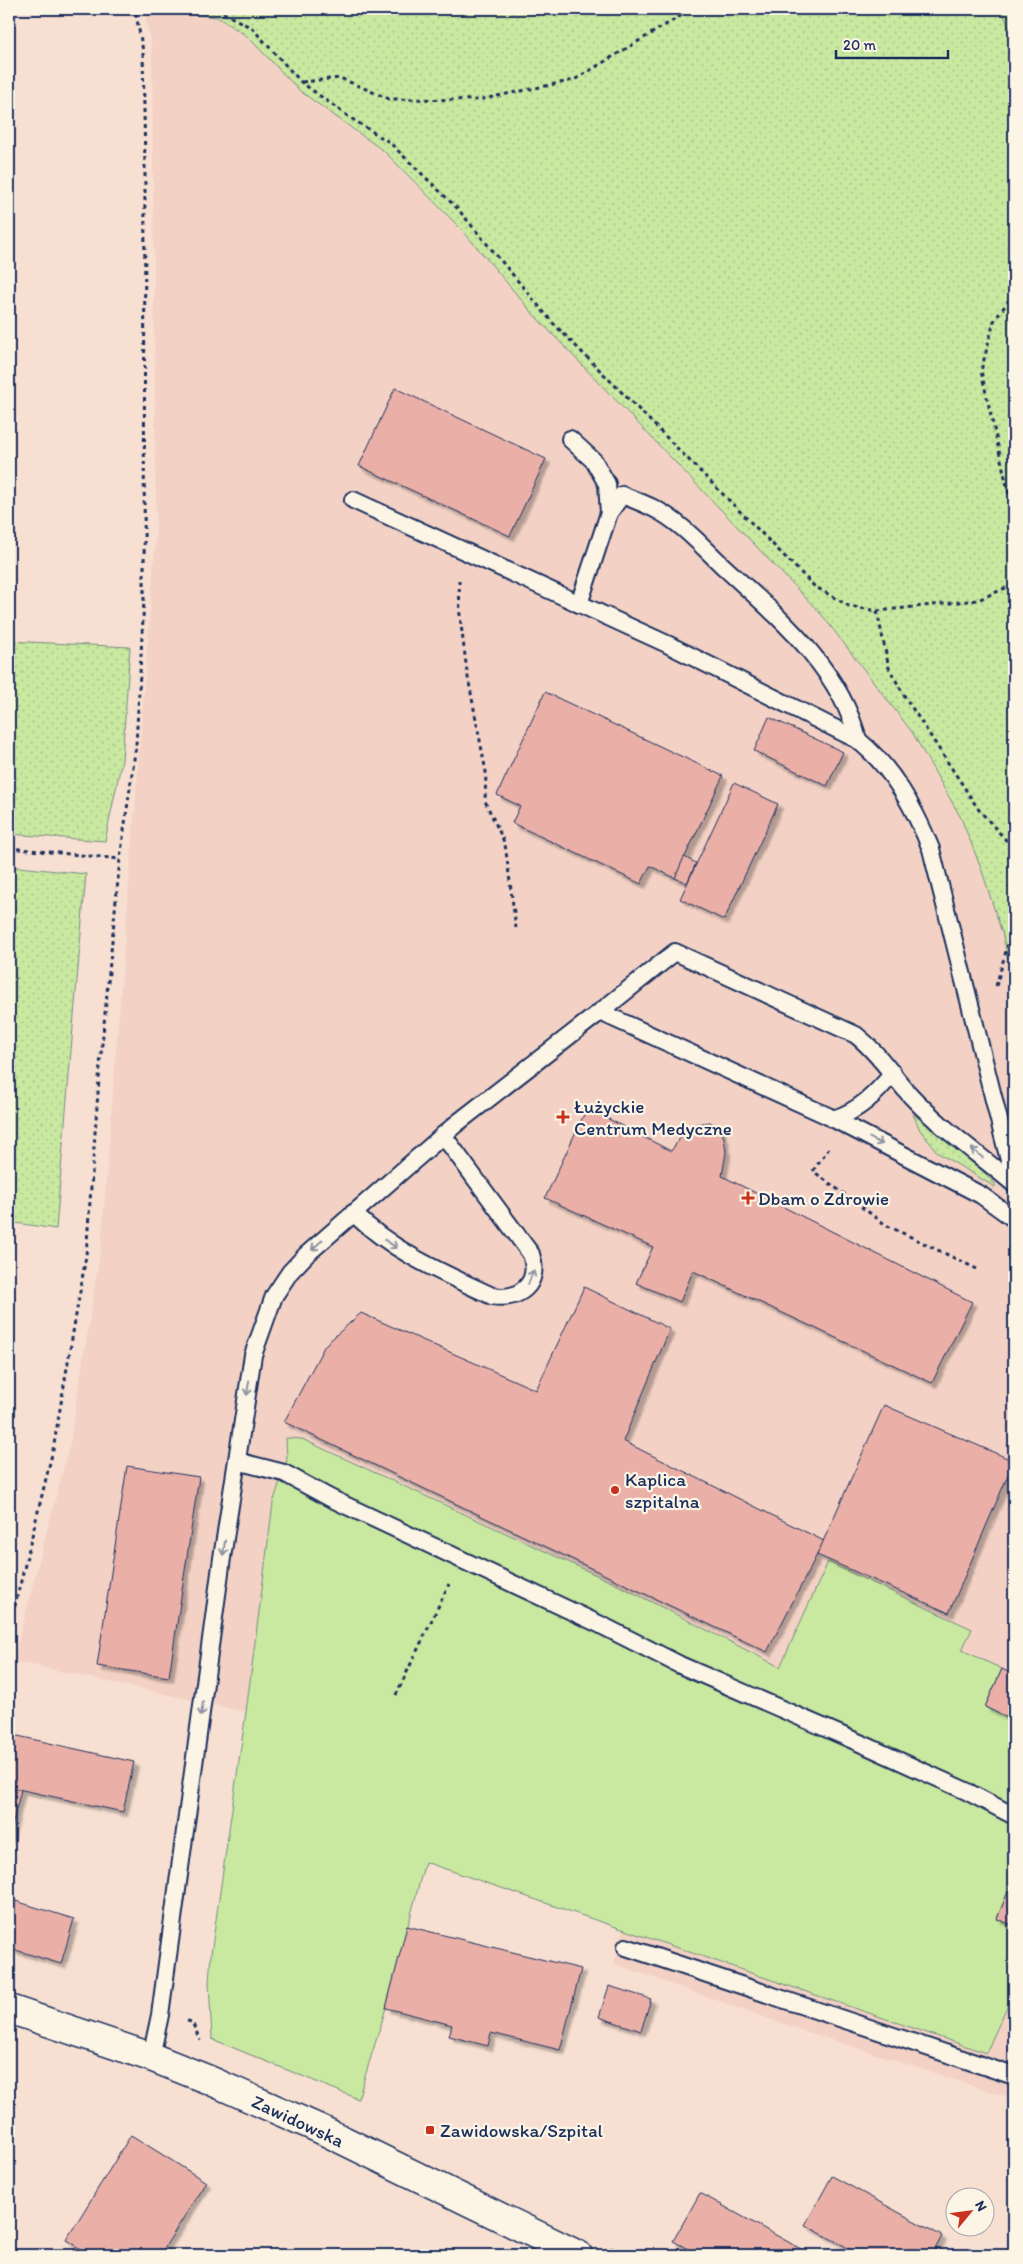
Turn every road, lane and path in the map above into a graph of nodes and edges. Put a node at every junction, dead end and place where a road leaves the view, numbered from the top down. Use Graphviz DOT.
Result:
graph roads {
  1 [pos="135,9"];
  2 [pos="216,9"];
  3 [pos="692,9"];
  4 [pos="302,82"];
  5 [pos="1014,293"];
  6 [pos="570,439"];
  7 [pos="353,500"];
  8 [pos="608,513"];
  9 [pos="1014,517"];
  10 [pos="460,550"];
  11 [pos="1014,578"];
  12 [pos="578,604"];
  13 [pos="876,612"];
  14 [pos="858,740"];
  15 [pos="9,848"];
  16 [pos="1014,849"];
  17 [pos="120,859"];
  18 [pos="516,928"];
  19 [pos="600,1012"];
  20 [pos="893,1073"];
  21 [pos="839,1122"];
  22 [pos="443,1135"];
  23 [pos="1014,1180"];
  24 [pos="1014,1184"];
  25 [pos="353,1213"];
  26 [pos="1014,1219"];
  27 [pos="977,1269"];
  28 [pos="237,1460"];
  29 [pos="461,1559"];
  30 [pos="9,1630"];
  31 [pos="396,1695"];
  32 [pos="1014,1816"];
  33 [pos="626,1947"];
  34 [pos="9,2009"];
  35 [pos="151,2057"];
  36 [pos="1014,2076"];
  37 [pos="578,2255"];
  1 -- 17 [label="path"];
  2 -- 4 [label="path"];
  3 -- 4 [label="path"];
  4 -- 13 [label="path"];
  5 -- 9 [label="path"];
  6 -- 8 [label="lane"];
  7 -- 10 [label="lane"];
  8 -- 12 [label="lane"];
  8 -- 14 [label="lane"];
  10 -- 12 [label="lane"];
  10 -- 18 [label="path"];
  11 -- 13 [label="path"];
  12 -- 14 [label="lane"];
  13 -- 16 [label="path"];
  14 -- 23 [label="lane"];
  15 -- 17 [label="path"];
  17 -- 30 [label="path"];
  19 -- 20 [label="lane"];
  19 -- 21 [label="lane"];
  19 -- 22 [label="lane"];
  20 -- 21 [label="lane"];
  24 -- 20 [label="lane, one-way"];
  21 -- 26 [label="lane, one-way"];
  21 -- 27 [label="path"];
  22 -- 25 [label="lane"];
  25 -- 22 [label="lane, one-way"];
  25 -- 28 [label="lane, one-way"];
  28 -- 29 [label="lane"];
  28 -- 35 [label="lane, one-way"];
  29 -- 31 [label="path"];
  29 -- 32 [label="lane"];
  33 -- 36 [label="lane"];
  34 -- 35 [label="main road, Zawidowska"];
  35 -- 37 [label="main road, Zawidowska"];
}
